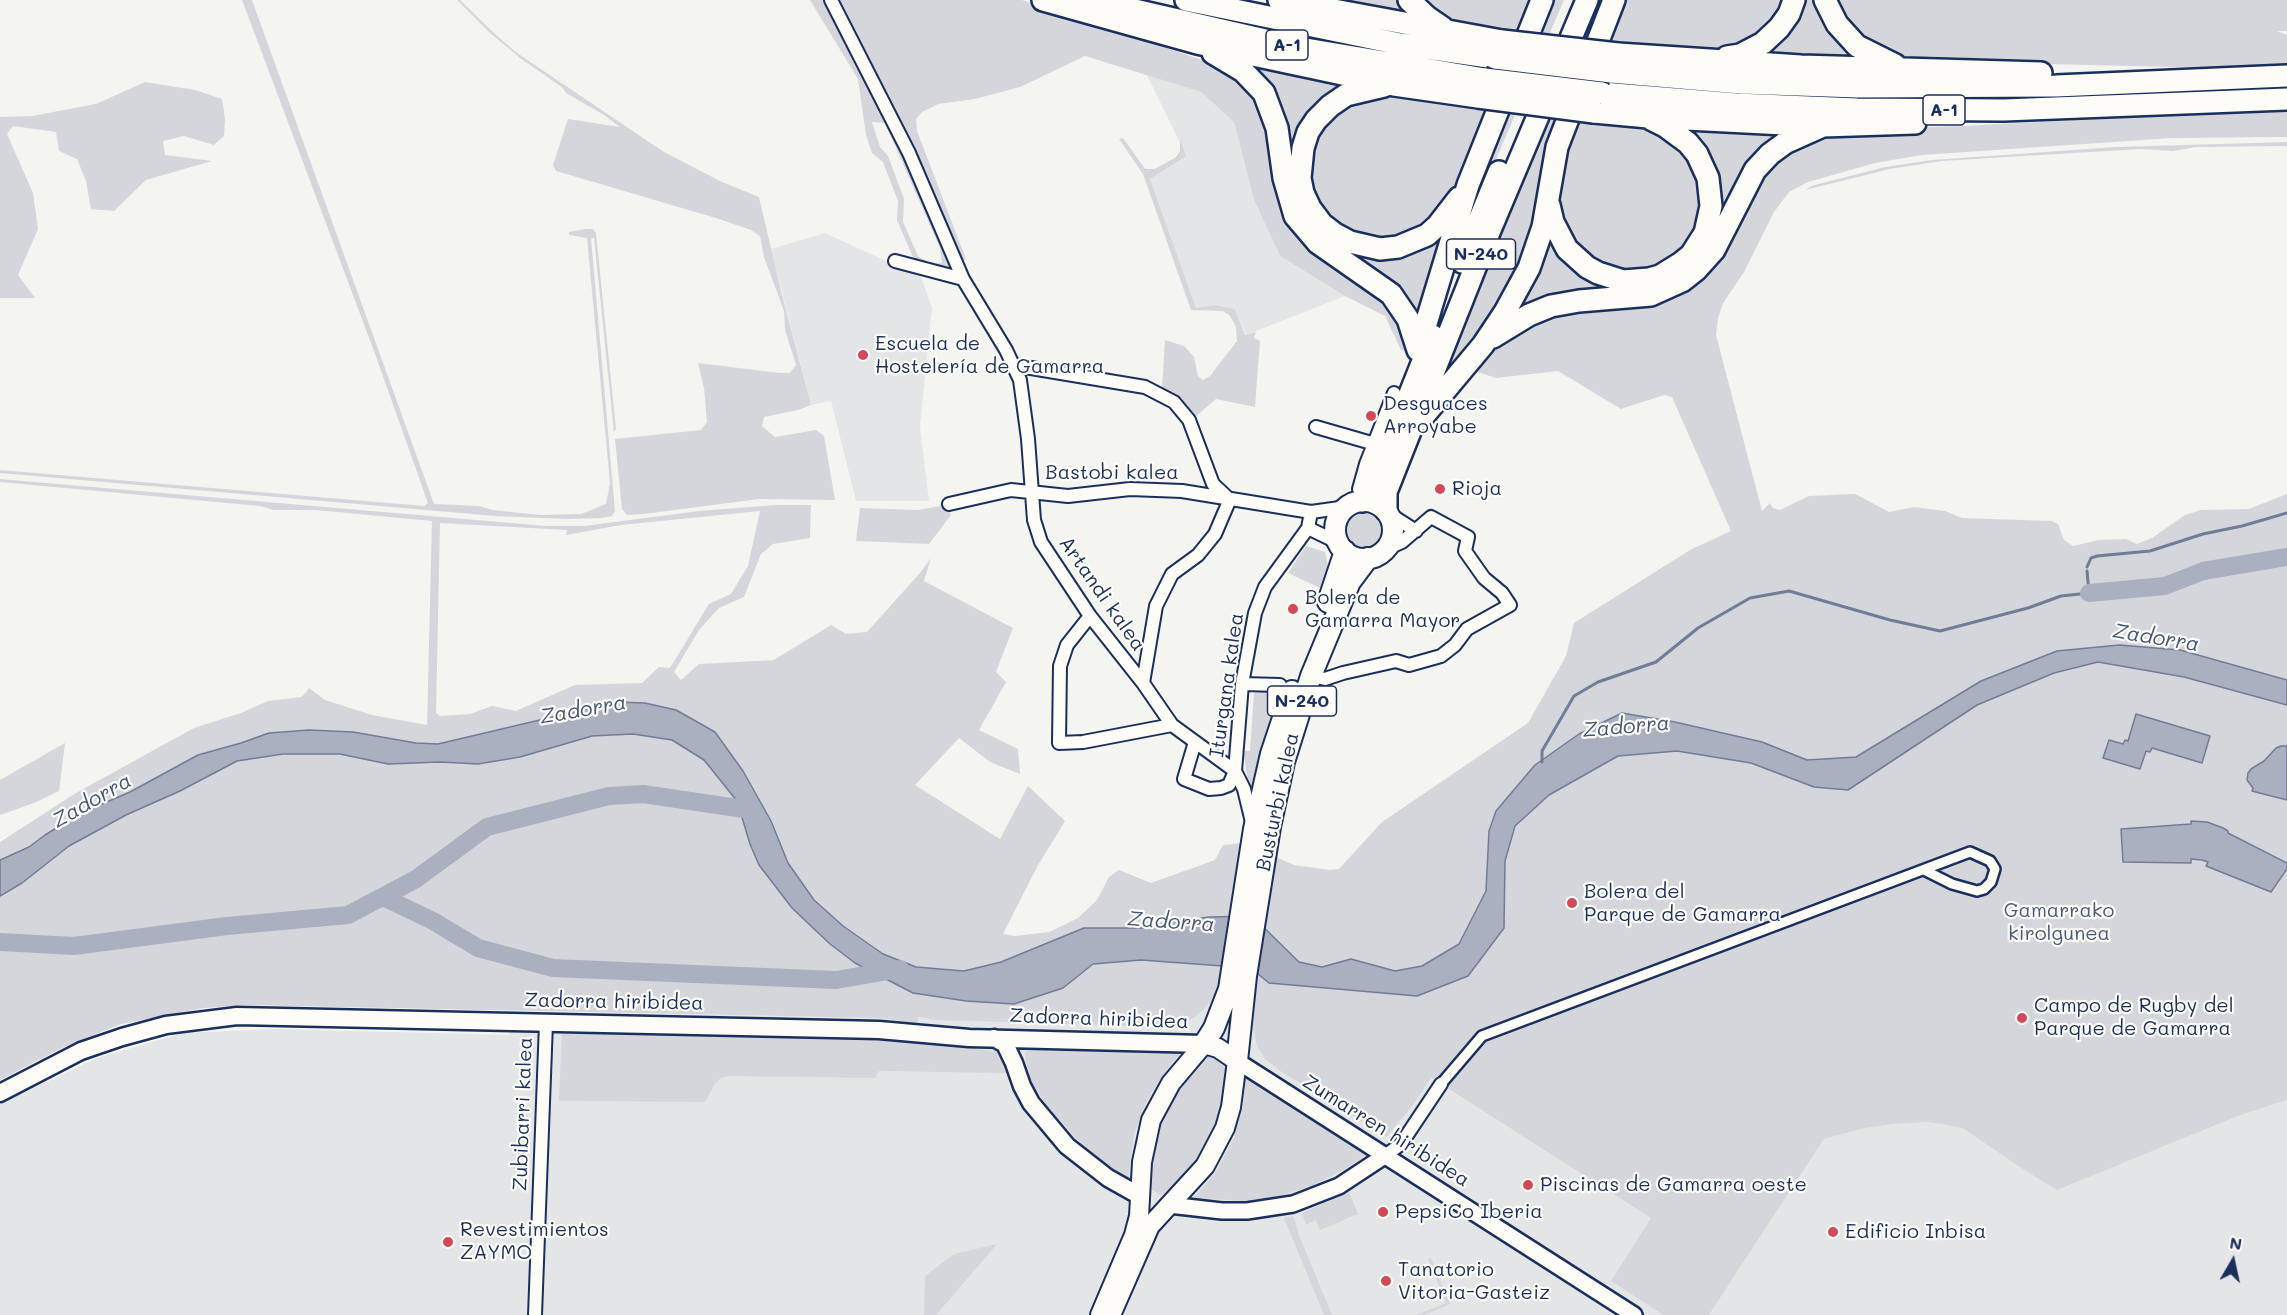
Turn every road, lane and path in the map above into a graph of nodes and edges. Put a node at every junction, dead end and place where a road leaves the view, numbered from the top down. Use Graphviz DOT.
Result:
graph roads {
  1 [pos="831,0"];
  2 [pos="1043,0"];
  3 [pos="1091,0"];
  4 [pos="1186,0"];
  5 [pos="1278,0"];
  6 [pos="1409,0"];
  7 [pos="1542,0"];
  8 [pos="1573,0"];
  9 [pos="1587,0"];
  10 [pos="1614,0"];
  11 [pos="1794,0"];
  12 [pos="1826,0"];
  13 [pos="1449,32"];
  14 [pos="1197,43"];
  15 [pos="1498,50"];
  16 [pos="1711,60"];
  17 [pos="1614,63"];
  18 [pos="1904,69"];
  19 [pos="2287,76"];
  20 [pos="2143,81"];
  21 [pos="1394,85"];
  22 [pos="1482,88"];
  23 [pos="2287,99"];
  24 [pos="1598,102"];
  25 [pos="2004,110"];
  26 [pos="1648,117"];
  27 [pos="1823,126"];
  28 [pos="1468,185"];
  29 [pos="1548,203"];
  30 [pos="895,261"];
  31 [pos="963,279"];
  32 [pos="1483,345"];
  33 [pos="1418,350"];
  34 [pos="1013,365"];
  35 [pos="1403,389"];
  36 [pos="1316,427"];
  37 [pos="1409,434"];
  38 [pos="1375,444"];
  39 [pos="1032,493"];
  40 [pos="1230,500"];
  41 [pos="1358,502"];
  42 [pos="949,504"];
  43 [pos="1311,512"];
  44 [pos="1387,512"];
  45 [pos="1308,528"];
  46 [pos="1416,531"];
  47 [pos="1342,547"];
  48 [pos="1376,554"];
  49 [pos="1090,616"];
  50 [pos="1315,677"];
  51 [pos="1143,684"];
  52 [pos="1242,684"];
  53 [pos="1280,685"];
  54 [pos="1172,725"];
  55 [pos="1195,742"];
  56 [pos="1235,771"];
  57 [pos="1254,829"];
  58 [pos="1258,855"];
  59 [pos="1924,870"];
  60 [pos="1239,975"];
  61 [pos="546,1023"];
  62 [pos="994,1038"];
  63 [pos="1028,1039"];
  64 [pos="1204,1044"];
  65 [pos="1236,1061"];
  66 [pos="1014,1063"];
  67 [pos="1441,1084"];
  68 [pos="0,1093"];
  69 [pos="1386,1155"];
  70 [pos="1140,1196"];
  71 [pos="1169,1205"];
  72 [pos="535,1315"];
  73 [pos="1100,1315"];
  74 [pos="1112,1315"];
  75 [pos="1634,1315"];
  1 -- 31 [label="street, Artandi kalea"];
  2 -- 14 [label="highway"];
  3 -- 22 [label="highway, A-1"];
  4 -- 15 [label="highway, A-1"];
  5 -- 13 [label="highway"];
  6 -- 13 [label="highway"];
  7 -- 28 [label="highway"];
  8 -- 35 [label="highway, N-240"];
  9 -- 37 [label="highway, N-240"];
  10 -- 29 [label="highway"];
  11 -- 16 [label="highway"];
  12 -- 18 [label="highway"];
  13 -- 15 [label="highway"];
  14 -- 21 [label="highway"];
  14 -- 33 [label="highway"];
  15 -- 17 [label="highway, bridge"];
  16 -- 17 [label="highway"];
  16 -- 18 [label="highway"];
  17 -- 20 [label="highway, A-1"];
  18 -- 20 [label="highway"];
  19 -- 20 [label="highway, A-1"];
  21 -- 22 [label="highway"];
  21 -- 28 [label="highway"];
  22 -- 24 [label="highway, bridge"];
  23 -- 25 [label="highway, A-1"];
  24 -- 25 [label="highway, A-1"];
  24 -- 26 [label="highway"];
  25 -- 27 [label="highway"];
  26 -- 27 [label="highway"];
  26 -- 29 [label="highway"];
  27 -- 32 [label="highway"];
  28 -- 33 [label="highway"];
  29 -- 32 [label="highway"];
  30 -- 31 [label="street"];
  31 -- 34 [label="street, Artandi kalea"];
  32 -- 37 [label="highway"];
  33 -- 35 [label="highway"];
  34 -- 39 [label="street, Artandi kalea"];
  34 -- 40 [label="street"];
  35 -- 38 [label="street"];
  35 -- 41 [label="highway, N-240"];
  36 -- 38 [label="street"];
  37 -- 44 [label="highway, N-240"];
  38 -- 41 [label="street"];
  39 -- 40 [label="street, Bastobi kalea"];
  39 -- 42 [label="street, Bastobi kalea"];
  39 -- 49 [label="street, Artandi kalea"];
  40 -- 43 [label="street, Bastobi kalea"];
  40 -- 51 [label="street"];
  41 -- 43 [label="street, Bastobi kalea"];
  41 -- 44 [label="highway"];
  41 -- 47 [label="highway, N-240"];
  43 -- 45 [label="street, Iturgana kalea"];
  44 -- 46 [label="street"];
  44 -- 48 [label="highway, N-240"];
  45 -- 47 [label="street"];
  45 -- 52 [label="street, Iturgana kalea"];
  46 -- 48 [label="street"];
  46 -- 50 [label="street"];
  47 -- 48 [label="highway"];
  47 -- 57 [label="highway, Busturbi kalea / N-240"];
  48 -- 50 [label="highway, Busturbi kalea / N-240"];
  49 -- 51 [label="street, Artandi kalea"];
  49 -- 54 [label="street"];
  50 -- 58 [label="highway, Busturbi kalea / N-240"];
  51 -- 54 [label="street, Artandi kalea"];
  52 -- 53 [label="street"];
  52 -- 56 [label="street, Iturgana kalea"];
  54 -- 55 [label="street, Artandi kalea"];
  55 -- 56 [label="street, Artandi kalea"];
  55 -- 56 [label="street"];
  56 -- 57 [label="street"];
  57 -- 58 [label="highway, Busturbi kalea / N-240"];
  58 -- 60 [label="highway, Busturbi kalea / N-240"];
  59 -- 59 [label="street"];
  59 -- 67 [label="street"];
  60 -- 64 [label="highway, Busturbi kalea / N-240"];
  60 -- 65 [label="highway, Busturbi kalea / N-240"];
  61 -- 62 [label="main road, Zadorra hiribidea"];
  61 -- 68 [label="main road, Zadorra hiribidea"];
  61 -- 72 [label="street, Zubibarri kalea"];
  62 -- 63 [label="main road, Zadorra hiribidea"];
  62 -- 66 [label="main road"];
  63 -- 64 [label="main road, Zadorra hiribidea"];
  63 -- 66 [label="main road"];
  64 -- 65 [label="main road, Zadorra hiribidea"];
  64 -- 70 [label="main road"];
  65 -- 69 [label="street, Zumarren hiribidea"];
  65 -- 71 [label="main road"];
  66 -- 70 [label="main road"];
  67 -- 69 [label="street"];
  69 -- 71 [label="street"];
  69 -- 75 [label="street, Zumarren hiribidea"];
  70 -- 71 [label="main road"];
  70 -- 73 [label="main road"];
  71 -- 74 [label="main road"];
}
